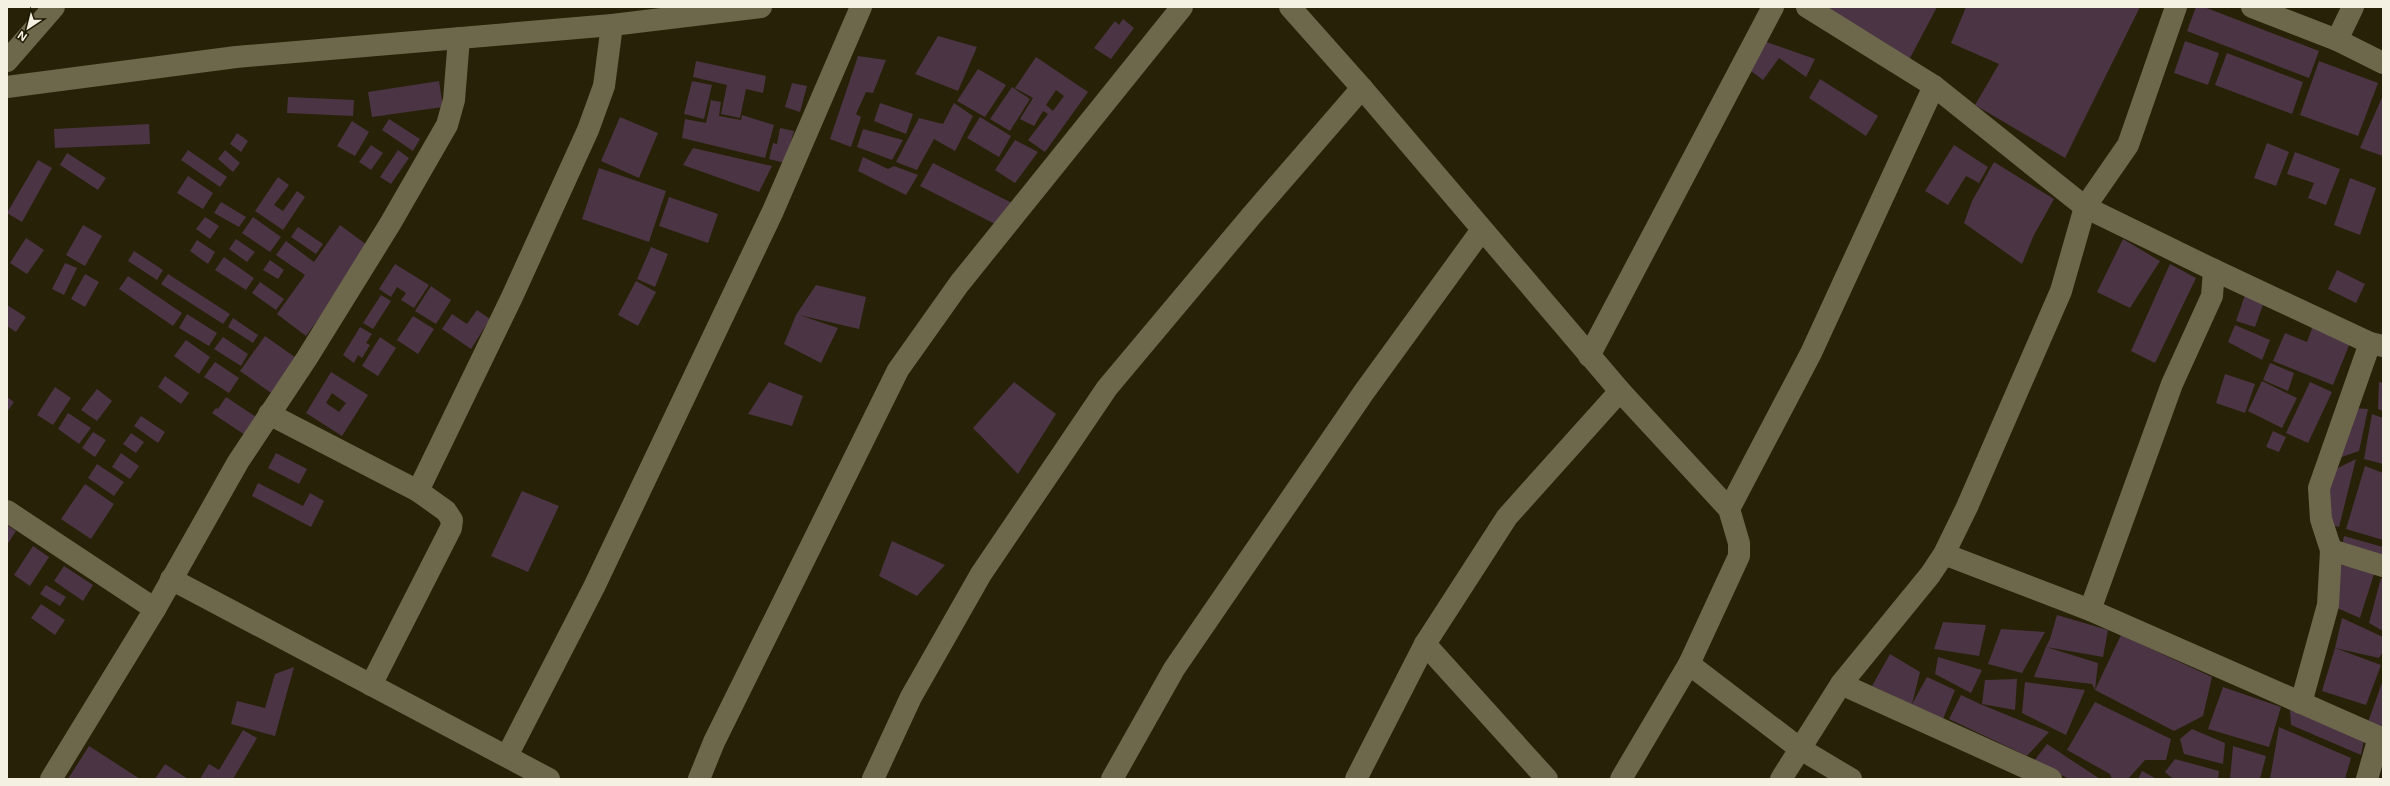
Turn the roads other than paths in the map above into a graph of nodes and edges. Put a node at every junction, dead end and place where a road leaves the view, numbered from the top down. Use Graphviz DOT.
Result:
graph roads {
  1 [pos="761,7"];
  2 [pos="861,7"];
  3 [pos="1182,7"];
  4 [pos="1290,7"];
  5 [pos="1773,7"];
  6 [pos="1807,7"];
  7 [pos="2176,7"];
  8 [pos="2252,7"];
  9 [pos="2353,7"];
  10 [pos="50,8"];
  11 [pos="612,25"];
  12 [pos="459,38"];
  13 [pos="2336,40"];
  14 [pos="7,61"];
  15 [pos="2383,63"];
  16 [pos="1934,86"];
  17 [pos="7,87"];
  18 [pos="1362,88"];
  19 [pos="2085,207"];
  20 [pos="1482,231"];
  21 [pos="2214,270"];
  22 [pos="2377,344"];
  23 [pos="1589,356"];
  24 [pos="1620,391"];
  25 [pos="269,414"];
  26 [pos="418,492"];
  27 [pos="1729,509"];
  28 [pos="7,511"];
  29 [pos="2331,550"];
  30 [pos="1944,554"];
  31 [pos="2383,566"];
  32 [pos="172,579"];
  33 [pos="155,609"];
  34 [pos="2090,610"];
  35 [pos="1425,644"];
  36 [pos="1689,664"];
  37 [pos="1841,684"];
  38 [pos="371,685"];
  39 [pos="2301,703"];
  40 [pos="2381,738"];
  41 [pos="1799,748"];
  42 [pos="507,756"];
  43 [pos="51,779"];
  44 [pos="549,779"];
  45 [pos="699,779"];
  46 [pos="873,779"];
  47 [pos="1112,779"];
  48 [pos="1356,779"];
  49 [pos="1547,779"];
  50 [pos="1621,779"];
  51 [pos="1781,779"];
  52 [pos="1851,779"];
  53 [pos="2051,779"];
  54 [pos="2367,779"];
  1 -- 11 [label="street"];
  2 -- 42 [label="street"];
  3 -- 45 [label="street"];
  4 -- 18 [label="street"];
  5 -- 23 [label="street"];
  6 -- 16 [label="street"];
  7 -- 19 [label="street"];
  8 -- 13 [label="street"];
  9 -- 13 [label="street"];
  10 -- 14 [label="street"];
  11 -- 12 [label="street"];
  11 -- 26 [label="street"];
  12 -- 17 [label="street"];
  12 -- 25 [label="street"];
  13 -- 15 [label="street"];
  16 -- 19 [label="street"];
  16 -- 27 [label="street"];
  18 -- 20 [label="street"];
  18 -- 46 [label="street"];
  19 -- 21 [label="street"];
  19 -- 30 [label="street"];
  20 -- 23 [label="street"];
  20 -- 47 [label="street"];
  21 -- 22 [label="street"];
  21 -- 34 [label="street"];
  22 -- 29 [label="street"];
  23 -- 24 [label="street"];
  24 -- 27 [label="street"];
  24 -- 35 [label="street"];
  25 -- 26 [label="street"];
  25 -- 32 [label="street"];
  26 -- 38 [label="street"];
  27 -- 36 [label="street"];
  28 -- 33 [label="street"];
  29 -- 31 [label="street"];
  29 -- 39 [label="street"];
  30 -- 34 [label="street"];
  30 -- 37 [label="street"];
  32 -- 33 [label="street"];
  32 -- 38 [label="street"];
  33 -- 43 [label="street"];
  34 -- 39 [label="street"];
  35 -- 48 [label="street"];
  35 -- 49 [label="street"];
  36 -- 41 [label="street"];
  36 -- 50 [label="street"];
  37 -- 41 [label="street"];
  37 -- 53 [label="street"];
  38 -- 42 [label="street"];
  39 -- 40 [label="street"];
  40 -- 54 [label="street"];
  41 -- 51 [label="street"];
  41 -- 52 [label="street"];
  42 -- 44 [label="street"];
}
